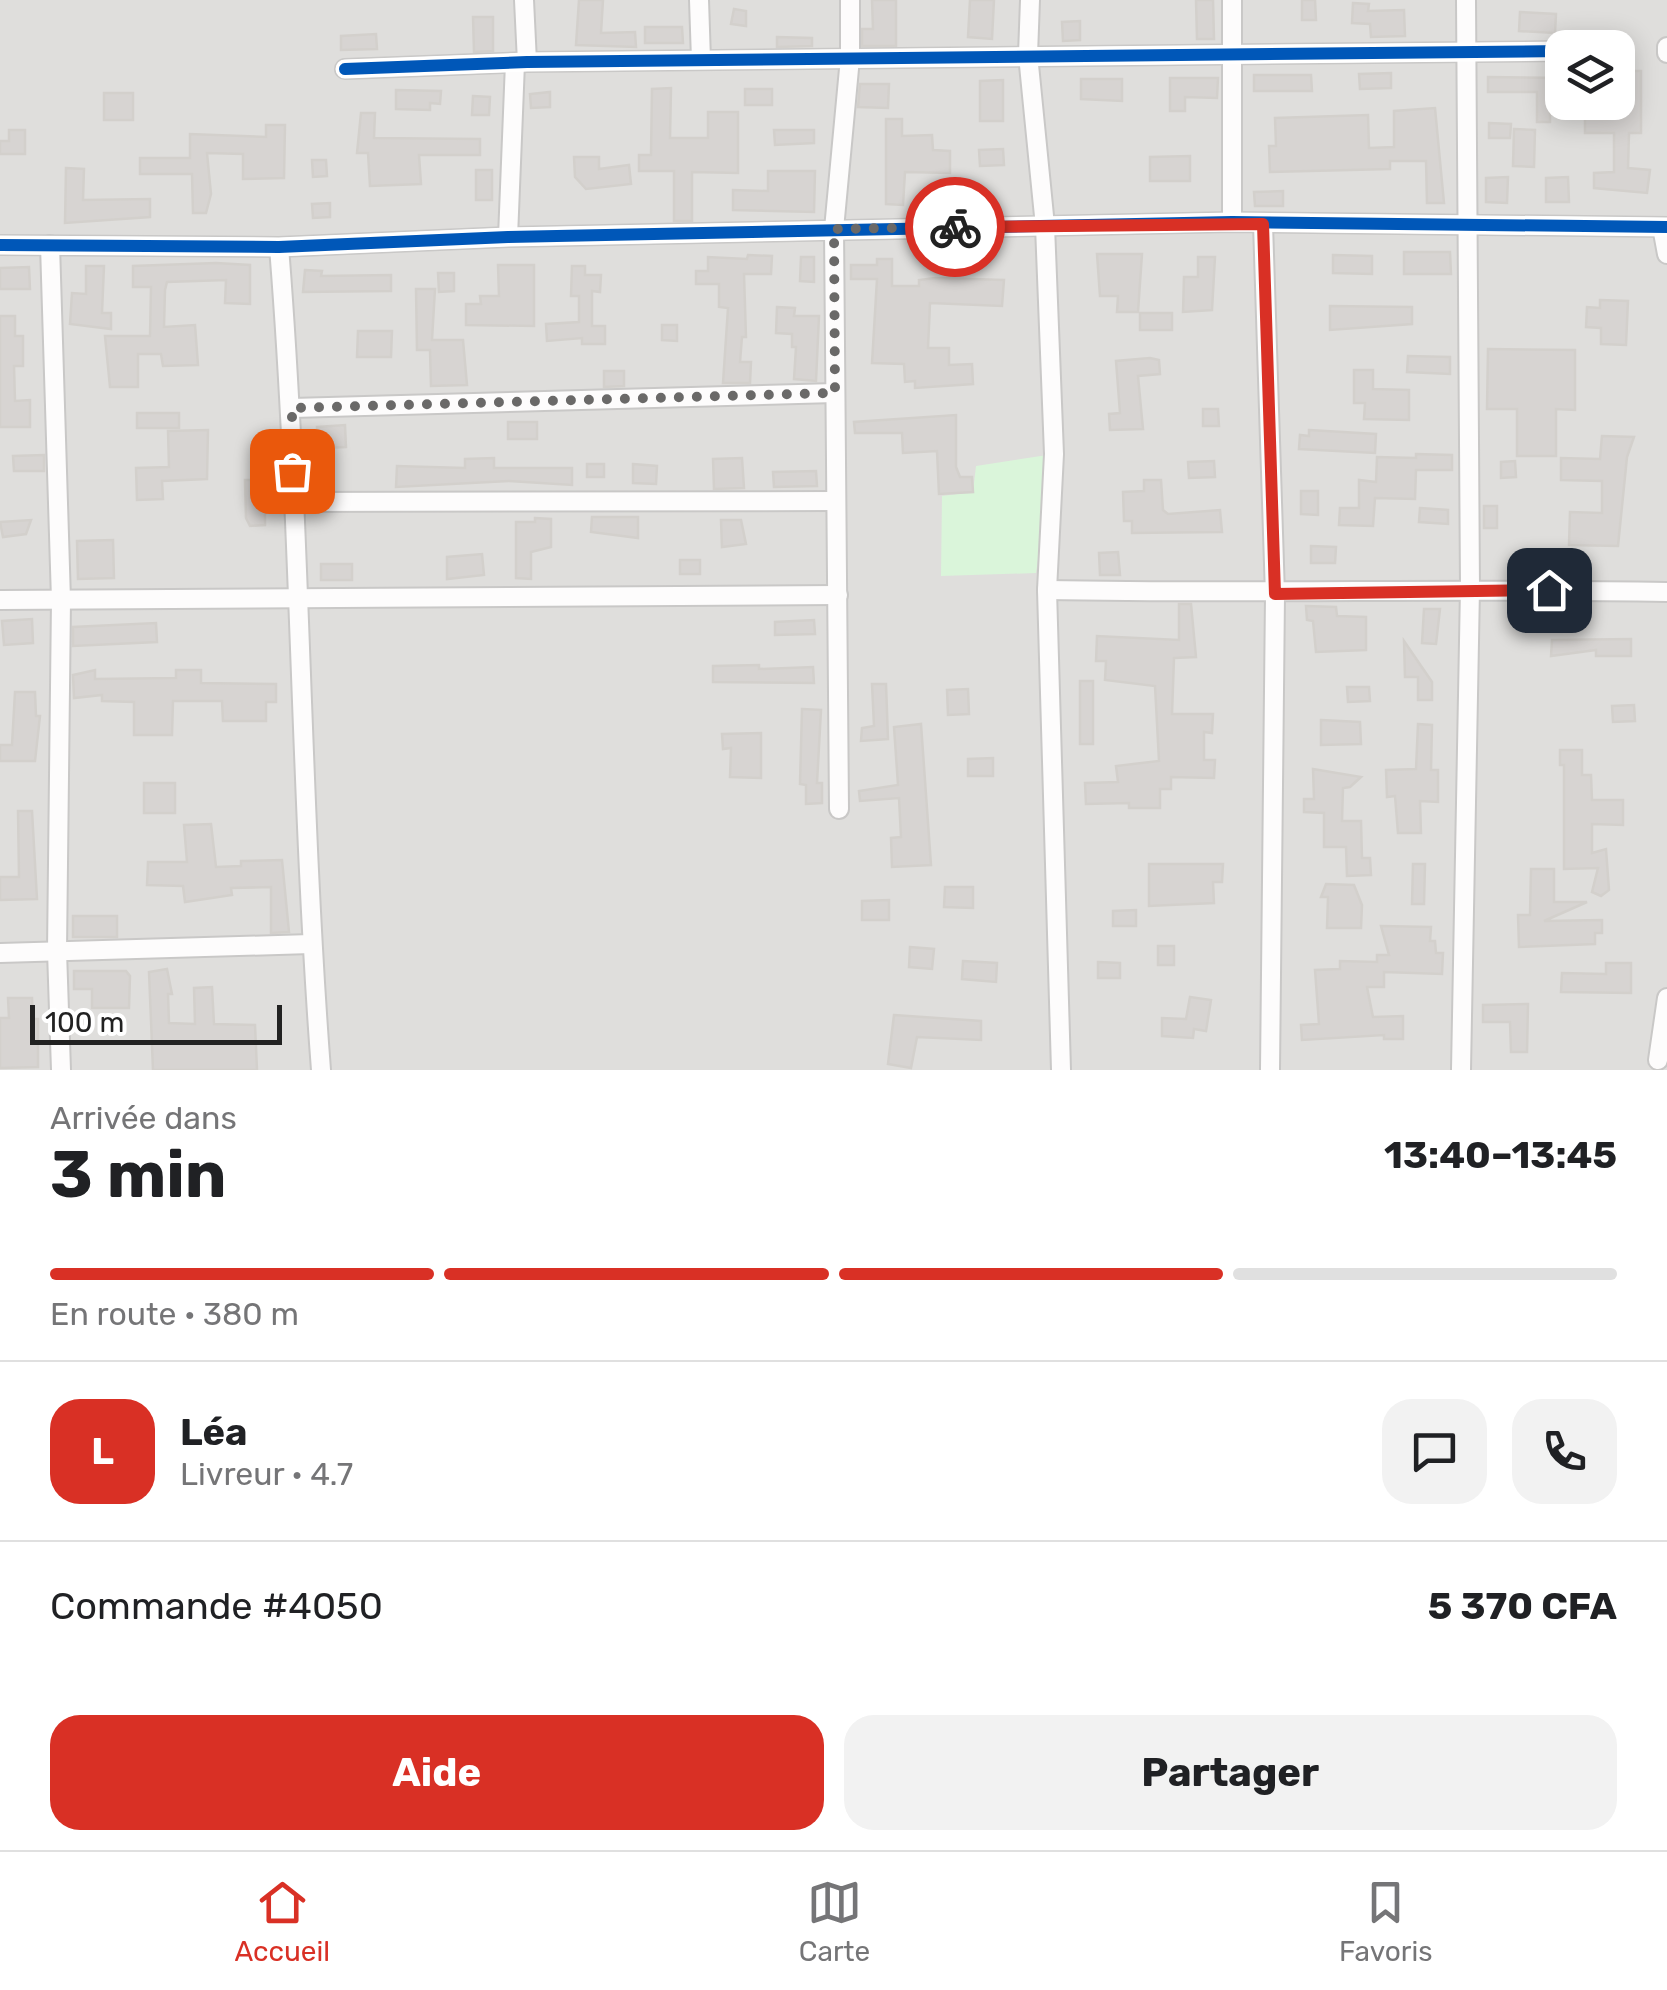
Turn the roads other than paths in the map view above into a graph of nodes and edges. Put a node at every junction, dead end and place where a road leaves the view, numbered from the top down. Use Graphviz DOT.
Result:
graph roads {
  1 [pos="524,0"];
  2 [pos="699,0"];
  3 [pos="850,0"];
  4 [pos="1030,0"];
  5 [pos="1232,0"];
  6 [pos="1466,0"];
  7 [pos="1466,50"];
  8 [pos="1545,51"];
  9 [pos="1028,55"];
  10 [pos="1232,57"];
  11 [pos="850,58"];
  12 [pos="701,60"];
  13 [pos="521,62"];
  14 [pos="345,69"];
  15 [pos="1232,222"];
  16 [pos="1470,223"];
  17 [pos="1263,224"];
  18 [pos="1045,226"];
  19 [pos="1665,227"];
  20 [pos="834,229"];
  21 [pos="508,237"];
  22 [pos="0,245"];
  23 [pos="50,245"];
  24 [pos="279,246"];
  25 [pos="1667,254"];
  26 [pos="835,393"];
  27 [pos="292,408"];
  28 [pos="836,501"];
  29 [pos="292,502"];
  30 [pos="1470,588"];
  31 [pos="1047,590"];
  32 [pos="1667,592"];
  33 [pos="1275,594"];
  34 [pos="838,595"];
  35 [pos="296,599"];
  36 [pos="0,600"];
  37 [pos="60,600"];
  38 [pos="839,809"];
  39 [pos="311,944"];
  40 [pos="56,951"];
  41 [pos="0,954"];
  42 [pos="1667,998"];
  43 [pos="1658,1060"];
  44 [pos="61,1070"];
  45 [pos="321,1070"];
  46 [pos="1061,1070"];
  47 [pos="1270,1070"];
  48 [pos="1461,1070"];
  1 -- 13 [label="street"];
  2 -- 12 [label="street"];
  3 -- 11 [label="street"];
  4 -- 9 [label="street"];
  5 -- 10 [label="street"];
  6 -- 7 [label="street"];
  7 -- 8 [label="street"];
  7 -- 10 [label="street"];
  7 -- 16 [label="street"];
  9 -- 10 [label="street"];
  9 -- 11 [label="street"];
  9 -- 18 [label="street"];
  10 -- 15 [label="street"];
  11 -- 12 [label="street"];
  11 -- 20 [label="street"];
  12 -- 13 [label="street"];
  13 -- 14 [label="street"];
  13 -- 21 [label="street"];
  15 -- 17 [label="street"];
  15 -- 18 [label="street"];
  16 -- 17 [label="street"];
  16 -- 19 [label="street"];
  16 -- 30 [label="street"];
  17 -- 33 [label="street"];
  18 -- 20 [label="street"];
  18 -- 31 [label="street"];
  19 -- 25 [label="street"];
  20 -- 21 [label="street"];
  20 -- 26 [label="street"];
  21 -- 24 [label="street"];
  22 -- 23 [label="street"];
  23 -- 24 [label="street"];
  23 -- 37 [label="street"];
  24 -- 27 [label="street"];
  26 -- 27 [label="street"];
  26 -- 28 [label="street"];
  27 -- 29 [label="street"];
  28 -- 29 [label="street"];
  28 -- 34 [label="street"];
  29 -- 35 [label="street"];
  30 -- 32 [label="street"];
  30 -- 33 [label="street"];
  30 -- 48 [label="street"];
  31 -- 33 [label="street"];
  31 -- 46 [label="street"];
  33 -- 47 [label="street"];
  34 -- 35 [label="street"];
  34 -- 38 [label="street"];
  35 -- 37 [label="street"];
  35 -- 39 [label="street"];
  36 -- 37 [label="street"];
  37 -- 40 [label="street"];
  39 -- 40 [label="street"];
  39 -- 45 [label="street"];
  40 -- 41 [label="street"];
  40 -- 44 [label="street"];
  42 -- 43 [label="street"];
}
